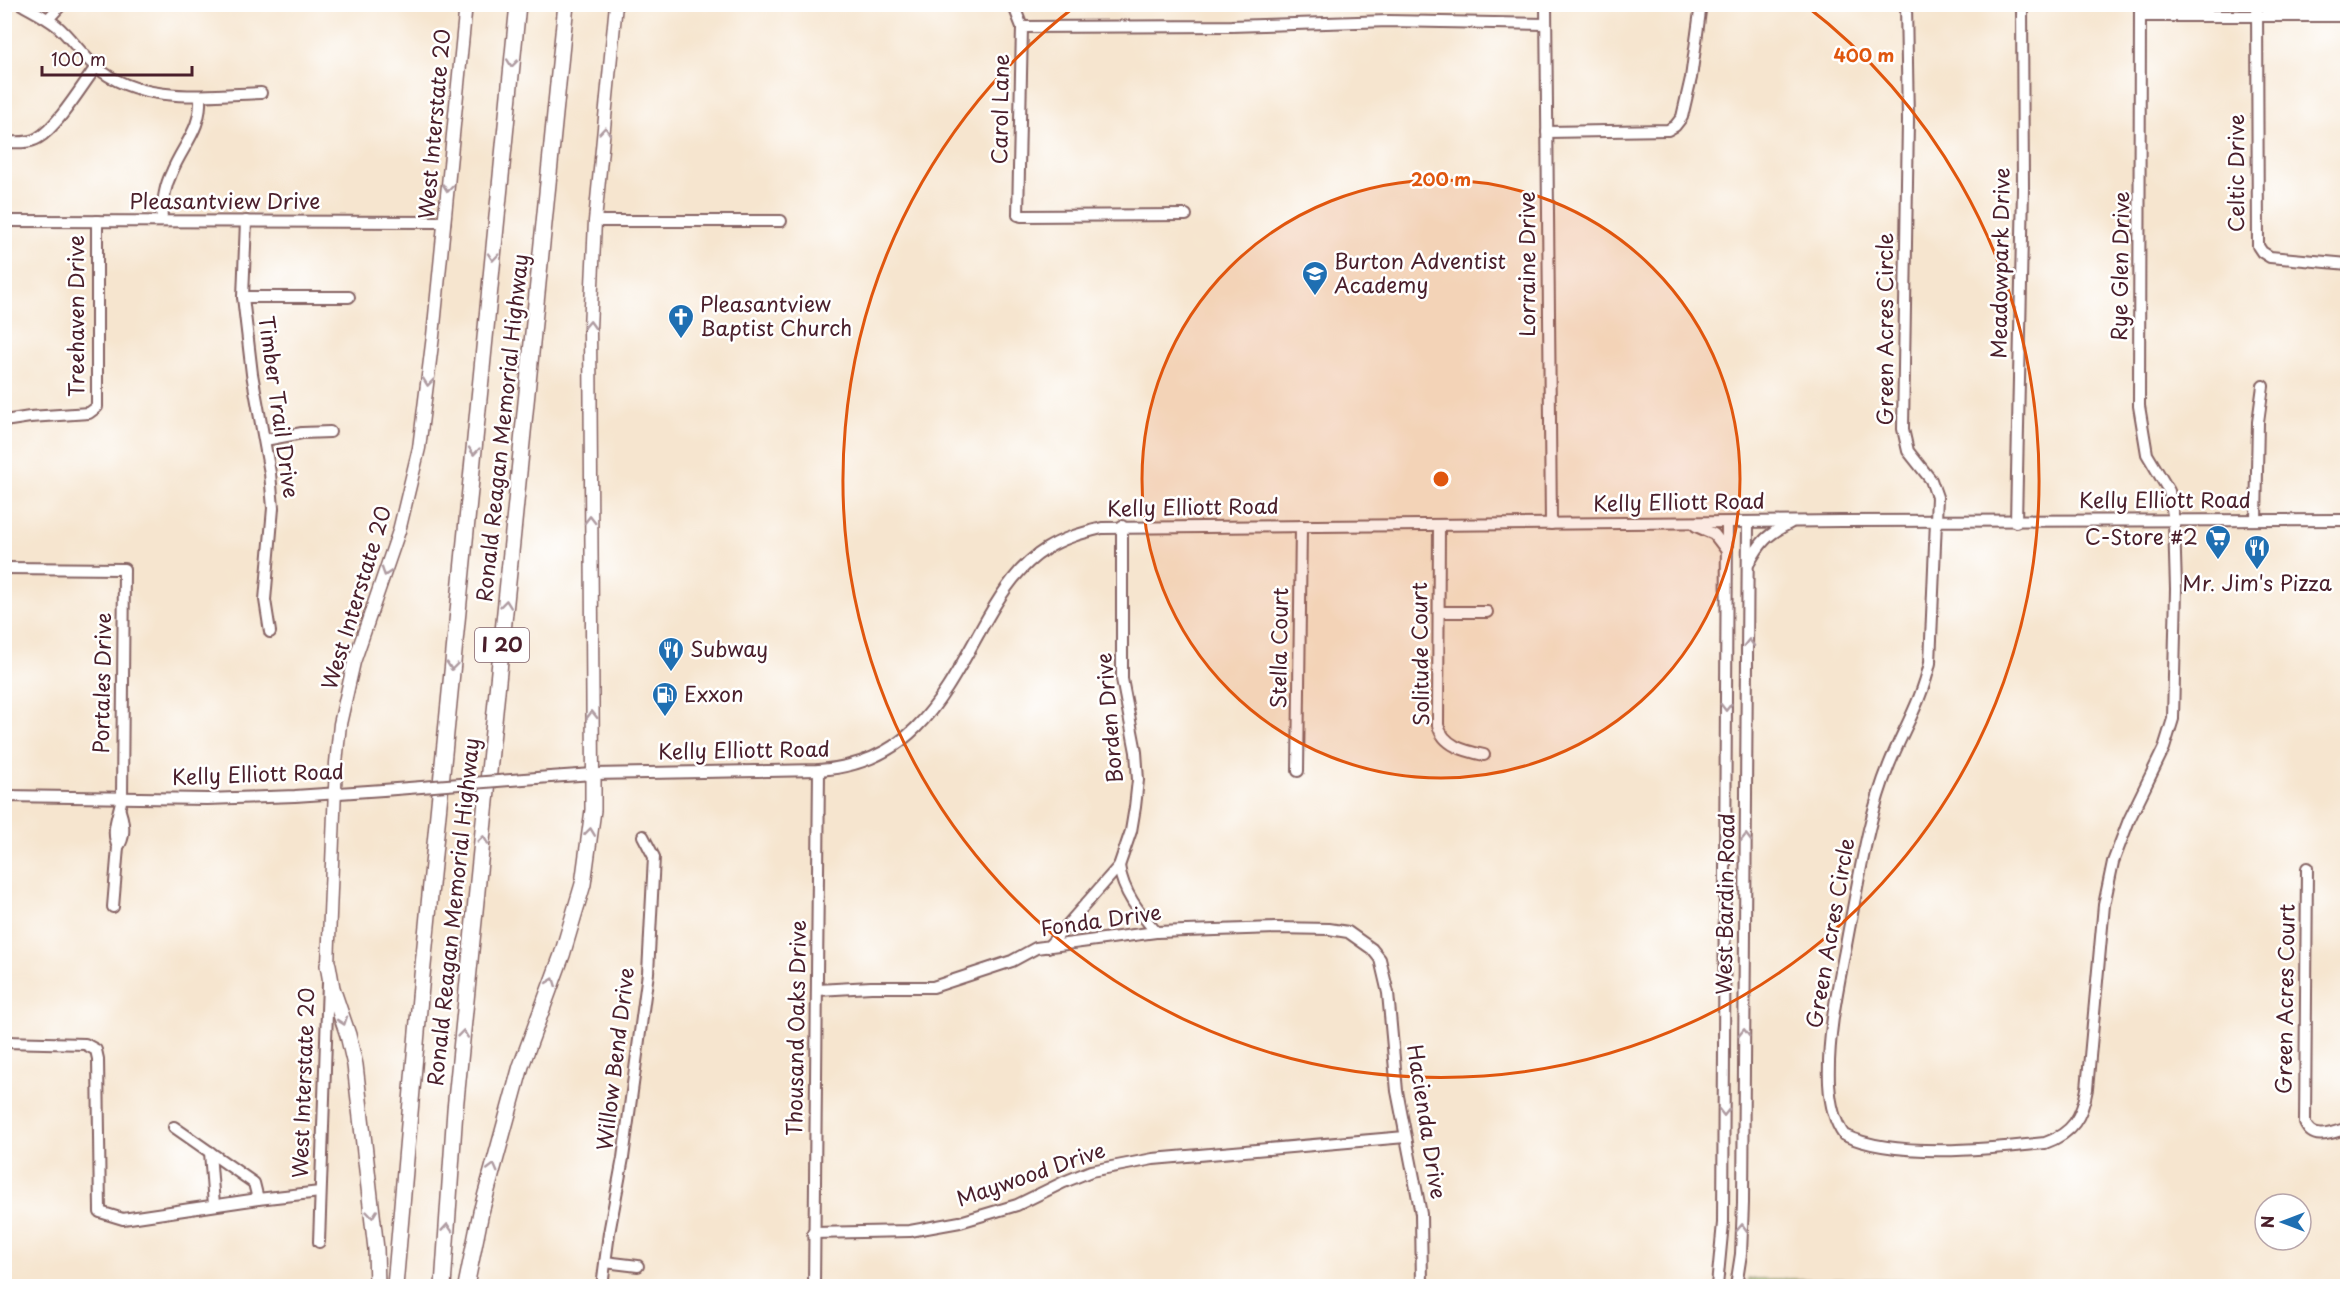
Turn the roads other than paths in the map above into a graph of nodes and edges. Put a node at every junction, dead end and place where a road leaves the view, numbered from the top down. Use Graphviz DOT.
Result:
graph roads {
  1 [pos="21,4"];
  2 [pos="62,4"];
  3 [pos="466,4"];
  4 [pos="518,4"];
  5 [pos="566,4"];
  6 [pos="616,4"];
  7 [pos="1013,4"];
  8 [pos="1546,4"];
  9 [pos="1701,4"];
  10 [pos="1906,4"];
  11 [pos="2022,4"];
  12 [pos="2140,10"];
  13 [pos="2257,10"];
  14 [pos="2348,16"];
  15 [pos="48,19"];
  16 [pos="1546,24"];
  17 [pos="1022,27"];
  18 [pos="96,68"];
  19 [pos="261,93"];
  20 [pos="200,96"];
  21 [pos="1547,132"];
  22 [pos="4,142"];
  23 [pos="1186,215"];
  24 [pos="4,220"];
  25 [pos="161,220"];
  26 [pos="97,221"];
  27 [pos="246,221"];
  28 [pos="595,221"];
  29 [pos="781,221"];
  30 [pos="445,222"];
  31 [pos="2348,264"];
  32 [pos="243,297"];
  33 [pos="349,297"];
  34 [pos="2263,386"];
  35 [pos="4,421"];
  36 [pos="330,432"];
  37 [pos="265,440"];
  38 [pos="2256,520"];
  39 [pos="2348,520"];
  40 [pos="2174,521"];
  41 [pos="1748,522"];
  42 [pos="1792,522"];
  43 [pos="1937,522"];
  44 [pos="2016,522"];
  45 [pos="1690,523"];
  46 [pos="1727,523"];
  47 [pos="1551,524"];
  48 [pos="1438,525"];
  49 [pos="1122,526"];
  50 [pos="1301,526"];
  51 [pos="1727,551"];
  52 [pos="1749,563"];
  53 [pos="4,568"];
  54 [pos="1439,612"];
  55 [pos="1487,612"];
  56 [pos="270,632"];
  57 [pos="1484,755"];
  58 [pos="819,770"];
  59 [pos="1298,771"];
  60 [pos="593,774"];
  61 [pos="335,793"];
  62 [pos="4,796"];
  63 [pos="122,797"];
  64 [pos="643,836"];
  65 [pos="1119,866"];
  66 [pos="2307,868"];
  67 [pos="113,907"];
  68 [pos="1156,932"];
  69 [pos="1357,939"];
  70 [pos="1048,947"];
  71 [pos="328,965"];
  72 [pos="818,990"];
  73 [pos="4,1042"];
  74 [pos="174,1127"];
  75 [pos="2348,1128"];
  76 [pos="1405,1137"];
  77 [pos="210,1152"];
  78 [pos="320,1192"];
  79 [pos="258,1198"];
  80 [pos="214,1205"];
  81 [pos="813,1233"];
  82 [pos="319,1242"];
  83 [pos="605,1262"];
  84 [pos="638,1266"];
  85 [pos="377,1287"];
  86 [pos="395,1287"];
  87 [pos="443,1287"];
  88 [pos="466,1287"];
  89 [pos="602,1287"];
  90 [pos="814,1287"];
  91 [pos="1422,1287"];
  92 [pos="1717,1287"];
  93 [pos="1736,1287"];
  1 -- 15 [label="street"];
  2 -- 15 [label="street"];
  3 -- 30 [label="main road, West Interstate 20, one-way"];
  4 -- 86 [label="highway, Ronald Reagan Memorial Highway / I 20, one-way"];
  87 -- 5 [label="highway, Ronald Reagan Memorial Highway / I 20, one-way"];
  28 -- 6 [label="main road, one-way"];
  7 -- 17 [label="street, Carol Lane"];
  8 -- 16 [label="street, Lorraine Drive"];
  9 -- 21 [label="street"];
  10 -- 43 [label="street, Green Acres Circle"];
  11 -- 44 [label="street, Meadowpark Drive"];
  12 -- 13 [label="street"];
  12 -- 40 [label="street, Rye Glen Drive"];
  13 -- 14 [label="street"];
  13 -- 31 [label="street, Celtic Drive"];
  15 -- 18 [label="street"];
  16 -- 17 [label="street"];
  16 -- 21 [label="street, Lorraine Drive"];
  17 -- 23 [label="street, Carol Lane"];
  18 -- 20 [label="street"];
  18 -- 22 [label="street"];
  19 -- 20 [label="street"];
  20 -- 25 [label="street"];
  21 -- 47 [label="street, Lorraine Drive"];
  24 -- 26 [label="street, Pleasantview Drive"];
  25 -- 26 [label="street, Pleasantview Drive"];
  25 -- 27 [label="street, Pleasantview Drive"];
  26 -- 35 [label="street, Treehaven Drive"];
  27 -- 30 [label="street, Pleasantview Drive"];
  27 -- 32 [label="street, Timber Trail Drive"];
  28 -- 29 [label="street"];
  60 -- 28 [label="main road, one-way"];
  30 -- 61 [label="main road, West Interstate 20, one-way"];
  32 -- 33 [label="street"];
  32 -- 37 [label="street, Timber Trail Drive"];
  34 -- 38 [label="street"];
  36 -- 37 [label="street"];
  37 -- 56 [label="street, Timber Trail Drive"];
  38 -- 39 [label="street, Kelly Elliott Road"];
  38 -- 40 [label="street, Kelly Elliott Road"];
  40 -- 43 [label="street, Green Acres Circle"];
  40 -- 44 [label="street, Kelly Elliott Road"];
  41 -- 42 [label="street, Kelly Elliott Road"];
  41 -- 46 [label="street, Kelly Elliott Road"];
  41 -- 52 [label="street, West Bardin Road"];
  42 -- 43 [label="street, Kelly Elliott Road"];
  42 -- 52 [label="street"];
  43 -- 44 [label="street, Kelly Elliott Road"];
  45 -- 46 [label="street, Kelly Elliott Road"];
  45 -- 47 [label="street, Kelly Elliott Road"];
  45 -- 51 [label="street"];
  46 -- 51 [label="street, West Bardin Road"];
  47 -- 48 [label="street, Kelly Elliott Road"];
  48 -- 50 [label="street, Kelly Elliott Road"];
  48 -- 54 [label="street, Solitude Court"];
  49 -- 50 [label="street, Kelly Elliott Road"];
  49 -- 58 [label="street, Kelly Elliott Road"];
  49 -- 65 [label="street, Borden Drive"];
  50 -- 59 [label="street, Stella Court"];
  51 -- 92 [label="street, West Bardin Road, one-way"];
  93 -- 52 [label="street, West Bardin Road, one-way"];
  53 -- 63 [label="street, Portales Drive"];
  54 -- 55 [label="street"];
  54 -- 57 [label="street, Solitude Court"];
  58 -- 60 [label="street, Kelly Elliott Road"];
  58 -- 72 [label="street, Thousand Oaks Drive"];
  60 -- 61 [label="street, Kelly Elliott Road, bridge"];
  88 -- 60 [label="highway, one-way"];
  61 -- 63 [label="street, Kelly Elliott Road"];
  61 -- 71 [label="main road, West Interstate 20"];
  62 -- 63 [label="street, Kelly Elliott Road"];
  63 -- 67 [label="street, Portales Drive"];
  64 -- 83 [label="street, Willow Bend Drive"];
  65 -- 68 [label="street"];
  65 -- 70 [label="street, Borden Drive"];
  66 -- 75 [label="street, Green Acres Court"];
  68 -- 69 [label="street, Fonda Drive"];
  68 -- 70 [label="street, Fonda Drive"];
  69 -- 76 [label="street, Hacienda Drive"];
  70 -- 72 [label="street, Fonda Drive"];
  71 -- 78 [label="street, West Interstate 20"];
  71 -- 85 [label="highway, one-way"];
  72 -- 81 [label="street, Thousand Oaks Drive"];
  73 -- 80 [label="street"];
  74 -- 77 [label="street"];
  76 -- 81 [label="street, Maywood Drive"];
  76 -- 91 [label="street, Hacienda Drive"];
  77 -- 79 [label="street"];
  77 -- 80 [label="street"];
  78 -- 79 [label="street"];
  78 -- 82 [label="street, West Interstate 20"];
  79 -- 80 [label="street"];
  81 -- 90 [label="street, Thousand Oaks Drive"];
  83 -- 84 [label="street"];
  83 -- 89 [label="street, Willow Bend Drive"];
}
